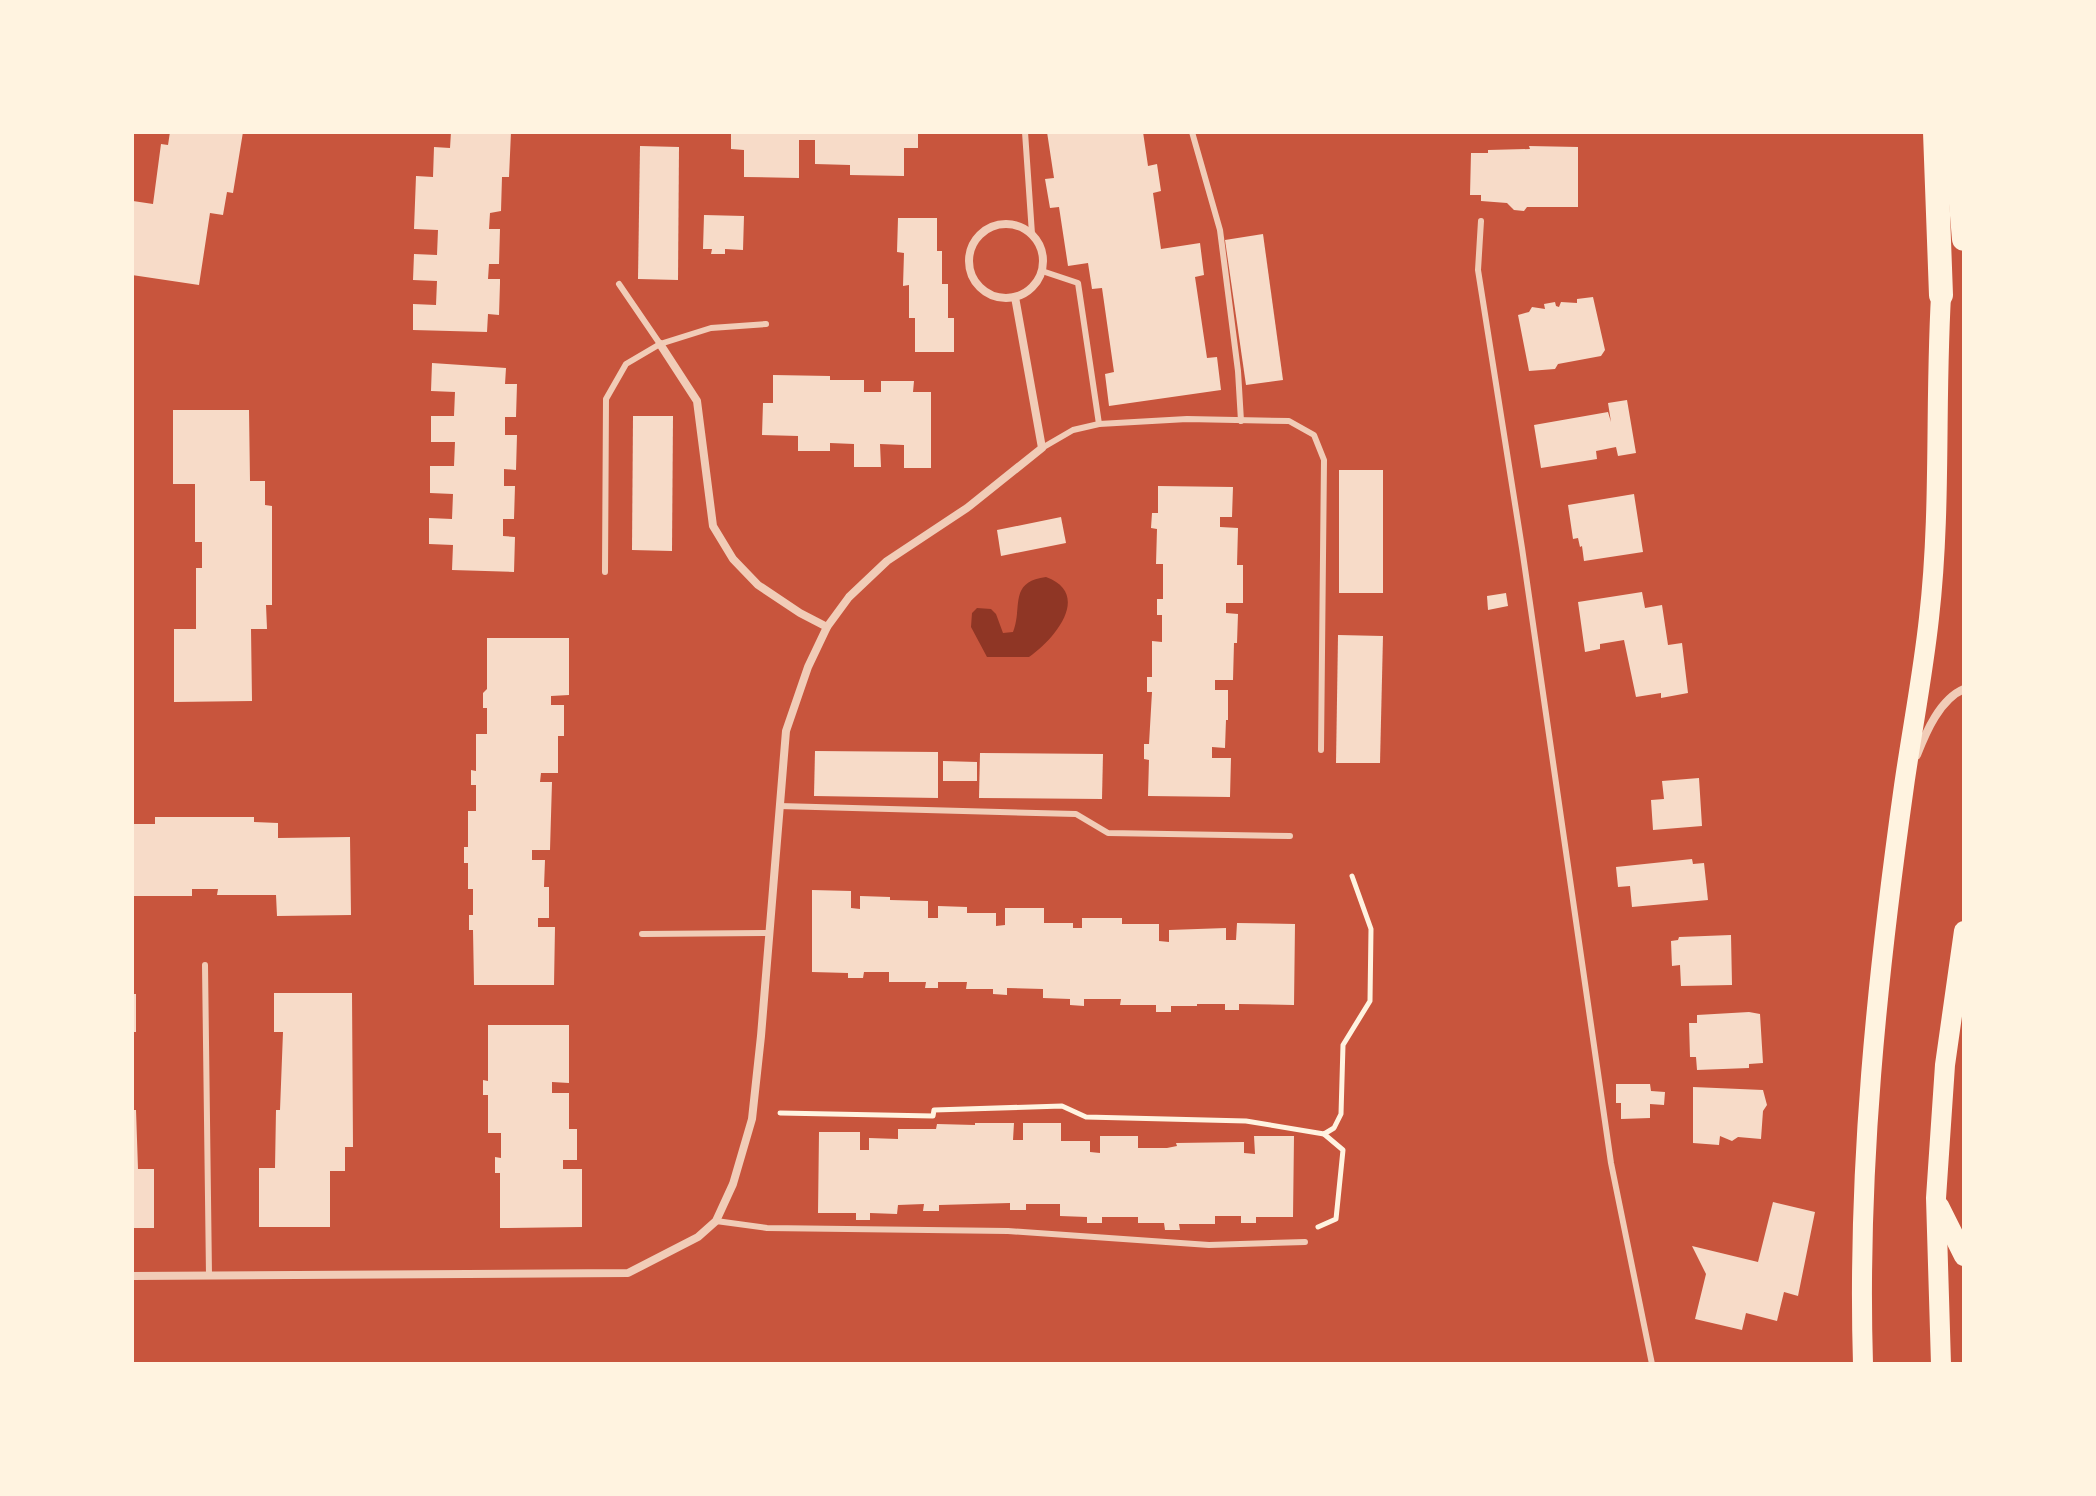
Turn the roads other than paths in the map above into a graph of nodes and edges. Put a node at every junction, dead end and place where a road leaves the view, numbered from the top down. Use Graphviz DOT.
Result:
graph roads {
  1 [pos="1025,132"];
  2 [pos="1192,132"];
  3 [pos="1935,132"];
  4 [pos="1954,132"];
  5 [pos="1481,221"];
  6 [pos="1032,234"];
  7 [pos="1964,239"];
  8 [pos="1042,271"];
  9 [pos="619,284"];
  10 [pos="1941,295"];
  11 [pos="1015,297"];
  12 [pos="766,324"];
  13 [pos="660,344"];
  14 [pos="1241,421"];
  15 [pos="1099,424"];
  16 [pos="1042,448"];
  17 [pos="605,572"];
  18 [pos="827,627"];
  19 [pos="1964,689"];
  20 [pos="1321,750"];
  21 [pos="1904,786"];
  22 [pos="779,806"];
  23 [pos="1290,836"];
  24 [pos="1964,931"];
  25 [pos="770,933"];
  26 [pos="642,934"];
  27 [pos="205,965"];
  28 [pos="1936,1198"];
  29 [pos="716,1221"];
  30 [pos="1305,1242"];
  31 [pos="1964,1256"];
  32 [pos="209,1275"];
  33 [pos="132,1276"];
  34 [pos="1652,1364"];
  35 [pos="1863,1364"];
  36 [pos="1941,1364"];
  1 -- 6 [label="lane"];
  2 -- 14 [label="lane"];
  3 -- 10 [label="highway"];
  4 -- 7 [label="highway"];
  4 -- 10 [label="main road"];
  5 -- 34 [label="lane"];
  6 -- 8 [label="street"];
  6 -- 11 [label="street"];
  8 -- 11 [label="street"];
  8 -- 15 [label="lane"];
  9 -- 13 [label="lane"];
  10 -- 21 [label="main road"];
  11 -- 16 [label="street"];
  12 -- 13 [label="lane"];
  13 -- 17 [label="lane"];
  13 -- 18 [label="street"];
  14 -- 15 [label="lane"];
  14 -- 20 [label="lane"];
  15 -- 16 [label="lane"];
  16 -- 18 [label="street"];
  18 -- 22 [label="street"];
  19 -- 21 [label="street"];
  21 -- 35 [label="main road"];
  22 -- 23 [label="lane"];
  22 -- 25 [label="street"];
  24 -- 28 [label="main road"];
  25 -- 26 [label="lane"];
  25 -- 29 [label="street"];
  27 -- 32 [label="lane"];
  28 -- 31 [label="main road"];
  28 -- 36 [label="main road"];
  29 -- 30 [label="lane"];
  29 -- 32 [label="street"];
  32 -- 33 [label="street"];
}
